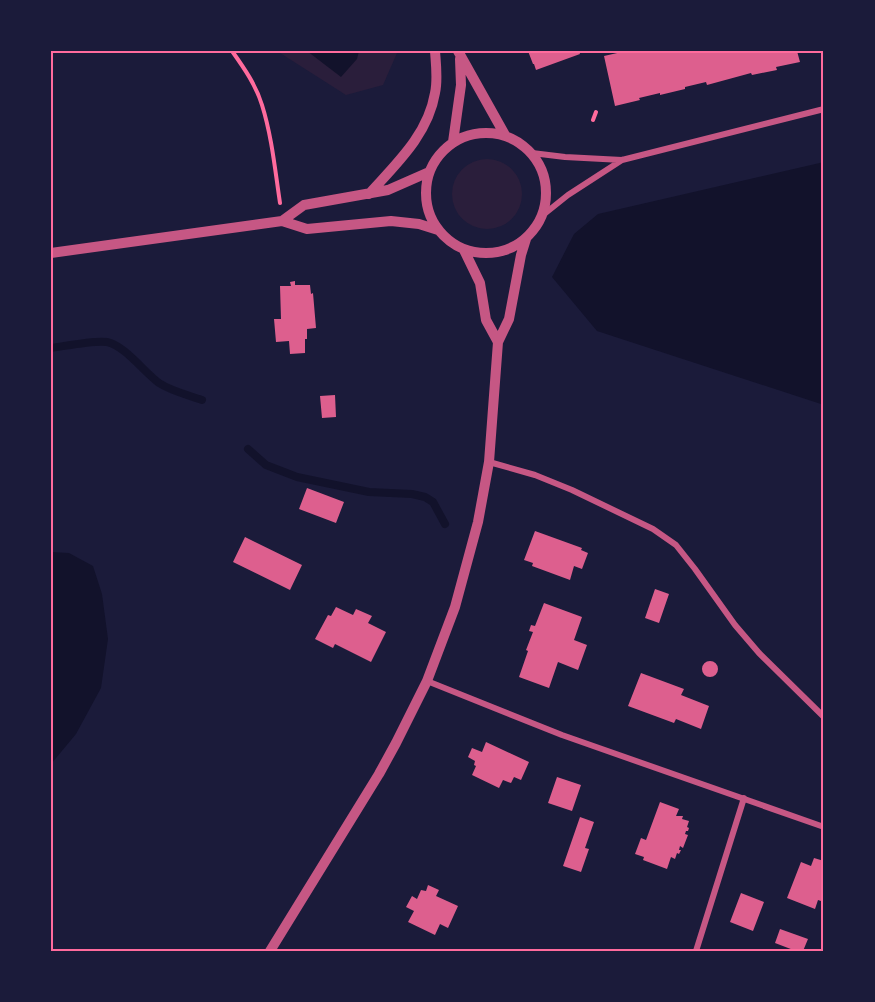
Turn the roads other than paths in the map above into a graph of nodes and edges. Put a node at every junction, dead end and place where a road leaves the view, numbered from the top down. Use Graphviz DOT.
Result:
graph roads {
  1 [pos="435,51"];
  2 [pos="459,54"];
  3 [pos="824,109"];
  4 [pos="504,135"];
  5 [pos="453,142"];
  6 [pos="532,153"];
  7 [pos="622,160"];
  8 [pos="429,172"];
  9 [pos="369,194"];
  10 [pos="543,215"];
  11 [pos="282,221"];
  12 [pos="438,230"];
  13 [pos="526,239"];
  14 [pos="464,250"];
  15 [pos="51,253"];
  16 [pos="498,342"];
  17 [pos="489,462"];
  18 [pos="427,681"];
  19 [pos="824,717"];
  20 [pos="744,798"];
  21 [pos="824,827"];
  22 [pos="270,951"];
  23 [pos="696,951"];
  1 -- 9 [label="street"];
  2 -- 4 [label="street"];
  2 -- 5 [label="street"];
  3 -- 7 [label="street"];
  4 -- 5 [label="street"];
  4 -- 6 [label="street"];
  5 -- 8 [label="street"];
  6 -- 7 [label="street"];
  6 -- 10 [label="street"];
  7 -- 10 [label="street"];
  8 -- 9 [label="street"];
  8 -- 12 [label="street"];
  9 -- 11 [label="street"];
  10 -- 13 [label="street"];
  11 -- 12 [label="street"];
  11 -- 15 [label="street"];
  12 -- 14 [label="street"];
  13 -- 14 [label="street"];
  13 -- 16 [label="street"];
  14 -- 16 [label="street"];
  16 -- 17 [label="street"];
  17 -- 18 [label="street"];
  17 -- 19 [label="street"];
  18 -- 20 [label="street"];
  18 -- 22 [label="street"];
  20 -- 21 [label="street"];
  20 -- 23 [label="street"];
}
